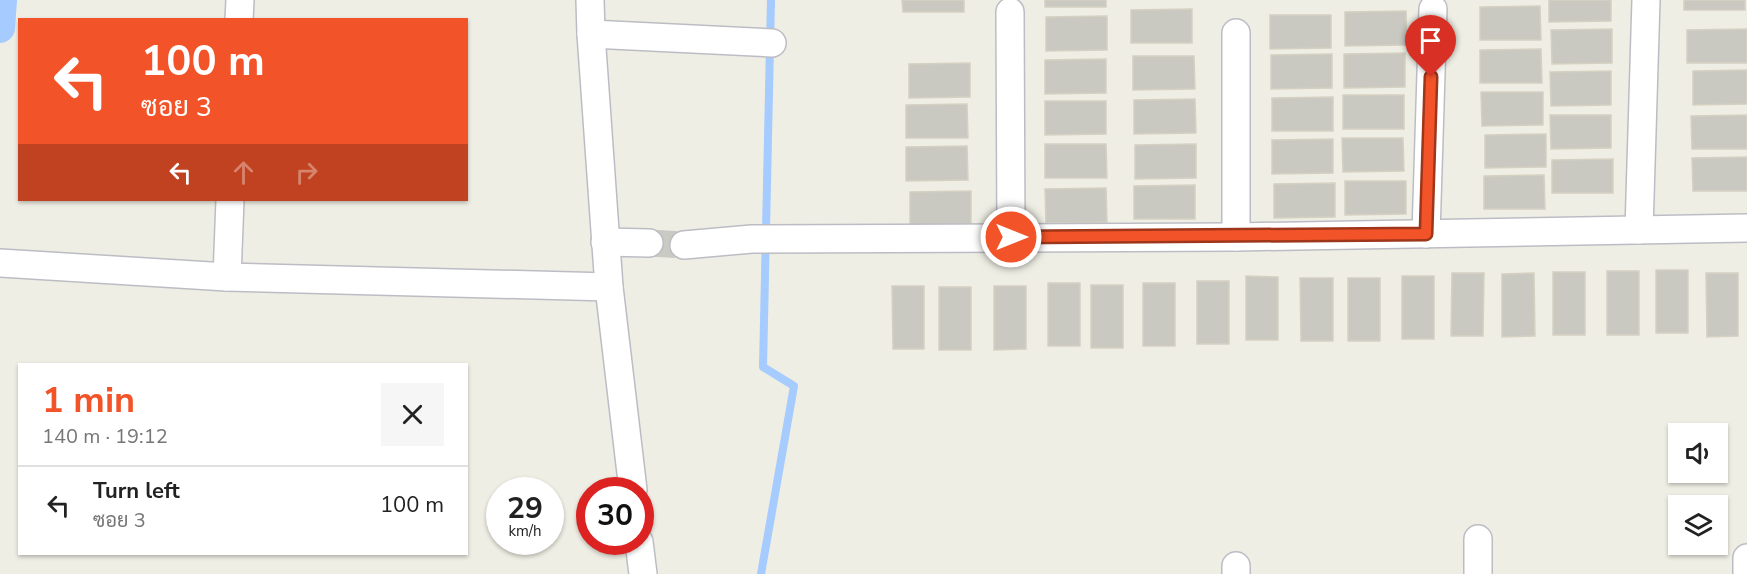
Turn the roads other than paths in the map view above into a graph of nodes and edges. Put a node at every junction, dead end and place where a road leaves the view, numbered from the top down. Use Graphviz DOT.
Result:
graph roads {
  1 [pos="240,0"];
  2 [pos="590,0"];
  3 [pos="1646,0"];
  4 [pos="1433,9"];
  5 [pos="1010,12"];
  6 [pos="239,18"];
  7 [pos="1236,33"];
  8 [pos="591,34"];
  9 [pos="772,43"];
  10 [pos="230,201"];
  11 [pos="1747,228"];
  12 [pos="1639,230"];
  13 [pos="1426,234"];
  14 [pos="1011,237"];
  15 [pos="1236,237"];
  16 [pos="605,242"];
  17 [pos="649,243"];
  18 [pos="684,244"];
  19 [pos="0,264"];
  20 [pos="226,277"];
  21 [pos="609,287"];
  22 [pos="631,477"];
  23 [pos="1478,539"];
  24 [pos="641,555"];
  25 [pos="1747,558"];
  26 [pos="643,574"];
  27 [pos="1478,574"];
  28 [pos="1747,574"];
  1 -- 6 [label="street"];
  2 -- 8 [label="street"];
  3 -- 12 [label="street"];
  4 -- 13 [label="street"];
  5 -- 14 [label="street"];
  7 -- 15 [label="street"];
  8 -- 9 [label="street"];
  8 -- 16 [label="street"];
  10 -- 20 [label="street"];
  11 -- 12 [label="street"];
  12 -- 13 [label="street"];
  13 -- 15 [label="street"];
  14 -- 15 [label="street"];
  14 -- 18 [label="street"];
  16 -- 17 [label="street"];
  16 -- 21 [label="street"];
  19 -- 20 [label="street"];
  20 -- 21 [label="street"];
  21 -- 22 [label="street"];
  23 -- 27 [label="street"];
  24 -- 26 [label="street"];
  25 -- 28 [label="street"];
}
